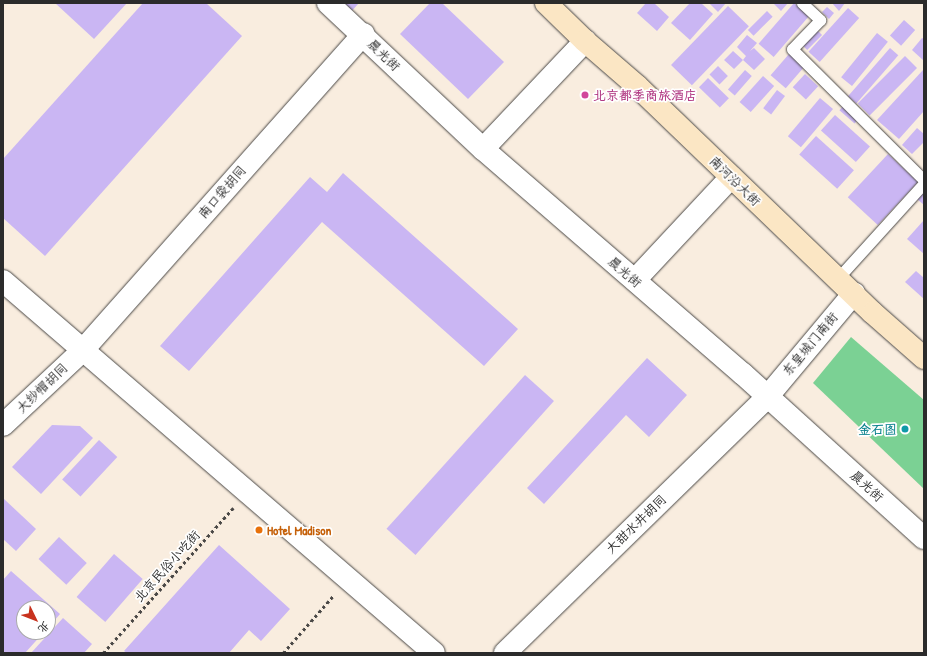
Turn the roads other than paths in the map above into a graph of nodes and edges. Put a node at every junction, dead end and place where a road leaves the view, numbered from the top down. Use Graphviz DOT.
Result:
graph roads {
  1 [pos="328,3"];
  2 [pos="546,3"];
  3 [pos="802,3"];
  4 [pos="363,34"];
  5 [pos="585,41"];
  6 [pos="483,149"];
  7 [pos="731,177"];
  8 [pos="924,180"];
  9 [pos="924,183"];
  10 [pos="838,278"];
  11 [pos="635,280"];
  12 [pos="3,281"];
  13 [pos="854,293"];
  14 [pos="82,351"];
  15 [pos="924,358"];
  16 [pos="768,396"];
  17 [pos="3,426"];
  18 [pos="924,538"];
  19 [pos="434,653"];
  20 [pos="505,653"];
  1 -- 4 [label="street, 晨光街"];
  2 -- 5 [label="main road, 南河沿大街"];
  3 -- 8 [label="lane"];
  4 -- 6 [label="street, 晨光街"];
  4 -- 14 [label="street, 南口袋胡同"];
  5 -- 6 [label="street"];
  5 -- 7 [label="main road, 南河沿大街"];
  6 -- 11 [label="street, 晨光街"];
  7 -- 10 [label="main road, 南河沿大街"];
  7 -- 11 [label="street"];
  9 -- 10 [label="lane"];
  10 -- 13 [label="main road, 南河沿大街"];
  11 -- 16 [label="street, 晨光街"];
  12 -- 14 [label="street"];
  13 -- 15 [label="main road, 南河沿大街"];
  13 -- 16 [label="street, 东皇城门南街"];
  14 -- 17 [label="street, 大纱帽胡同"];
  14 -- 19 [label="street"];
  16 -- 18 [label="street, 晨光街"];
  16 -- 20 [label="street, 大甜水井胡同"];
}
